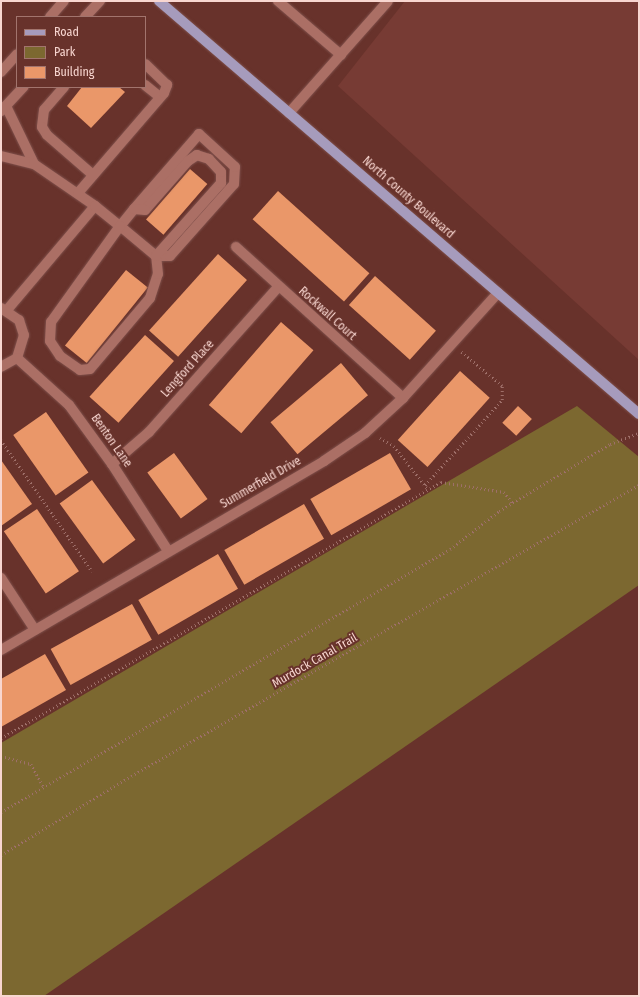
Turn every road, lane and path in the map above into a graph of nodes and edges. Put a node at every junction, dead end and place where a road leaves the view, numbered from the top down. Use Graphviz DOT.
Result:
graph roads {
  1 [pos="64,1"];
  2 [pos="100,1"];
  3 [pos="159,1"];
  4 [pos="278,1"];
  5 [pos="388,1"];
  6 [pos="51,16"];
  7 [pos="86,16"];
  8 [pos="16,55"];
  9 [pos="341,55"];
  10 [pos="146,65"];
  11 [pos="1,72"];
  12 [pos="146,86"];
  13 [pos="21,88"];
  14 [pos="63,88"];
  15 [pos="160,97"];
  16 [pos="3,108"];
  17 [pos="289,113"];
  18 [pos="1,156"];
  19 [pos="34,164"];
  20 [pos="93,175"];
  21 [pos="78,193"];
  22 [pos="95,206"];
  23 [pos="134,209"];
  24 [pos="120,226"];
  25 [pos="236,247"];
  26 [pos="156,256"];
  27 [pos="278,287"];
  28 [pos="498,293"];
  29 [pos="4,309"];
  30 [pos="452,344"];
  31 [pos="16,358"];
  32 [pos="1,368"];
  33 [pos="403,398"];
  34 [pos="639,414"];
  35 [pos="370,429"];
  36 [pos="639,433"];
  37 [pos="1,440"];
  38 [pos="112,464"];
  39 [pos="425,485"];
  40 [pos="639,485"];
  41 [pos="428,489"];
  42 [pos="513,503"];
  43 [pos="168,552"];
  44 [pos="92,571"];
  45 [pos="1,578"];
  46 [pos="35,630"];
  47 [pos="1,650"];
  48 [pos="1,738"];
  49 [pos="1,756"];
  50 [pos="44,787"];
  51 [pos="1,812"];
  52 [pos="1,855"];
  1 -- 6 [label="street"];
  2 -- 7 [label="street"];
  3 -- 17 [label="main road, North County Boulevard"];
  4 -- 9 [label="street"];
  5 -- 9 [label="street"];
  8 -- 11 [label="street"];
  9 -- 17 [label="street"];
  10 -- 15 [label="street"];
  12 -- 15 [label="street"];
  13 -- 16 [label="street"];
  14 -- 20 [label="street"];
  15 -- 20 [label="street"];
  16 -- 19 [label="street"];
  17 -- 28 [label="main road, North County Boulevard"];
  18 -- 19 [label="street"];
  19 -- 21 [label="street"];
  20 -- 21 [label="street"];
  21 -- 22 [label="street"];
  22 -- 24 [label="street"];
  22 -- 29 [label="street"];
  23 -- 24 [label="street"];
  23 -- 26 [label="street"];
  23 -- 26 [label="street"];
  24 -- 26 [label="street"];
  24 -- 26 [label="street"];
  25 -- 27 [label="street, Rockwall Court"];
  27 -- 33 [label="street, Rockwall Court"];
  27 -- 38 [label="street, Lengford Place"];
  28 -- 30 [label="street, Summerfield Drive"];
  28 -- 34 [label="main road, North County Boulevard"];
  29 -- 31 [label="street"];
  30 -- 33 [label="street, Summerfield Drive"];
  30 -- 39 [label="path"];
  31 -- 32 [label="street"];
  31 -- 38 [label="street, Benton Lane"];
  33 -- 35 [label="street, Summerfield Drive"];
  35 -- 39 [label="path"];
  35 -- 43 [label="street, Summerfield Drive"];
  36 -- 42 [label="path"];
  37 -- 44 [label="path"];
  38 -- 43 [label="street, Benton Lane"];
  39 -- 41 [label="path"];
  40 -- 52 [label="path, Murdock Canal Trail"];
  41 -- 42 [label="path"];
  41 -- 48 [label="path"];
  42 -- 50 [label="path"];
  43 -- 46 [label="street, Summerfield Drive"];
  45 -- 46 [label="street"];
  46 -- 47 [label="street, Summerfield Drive"];
  49 -- 50 [label="path"];
  50 -- 51 [label="path"];
}
